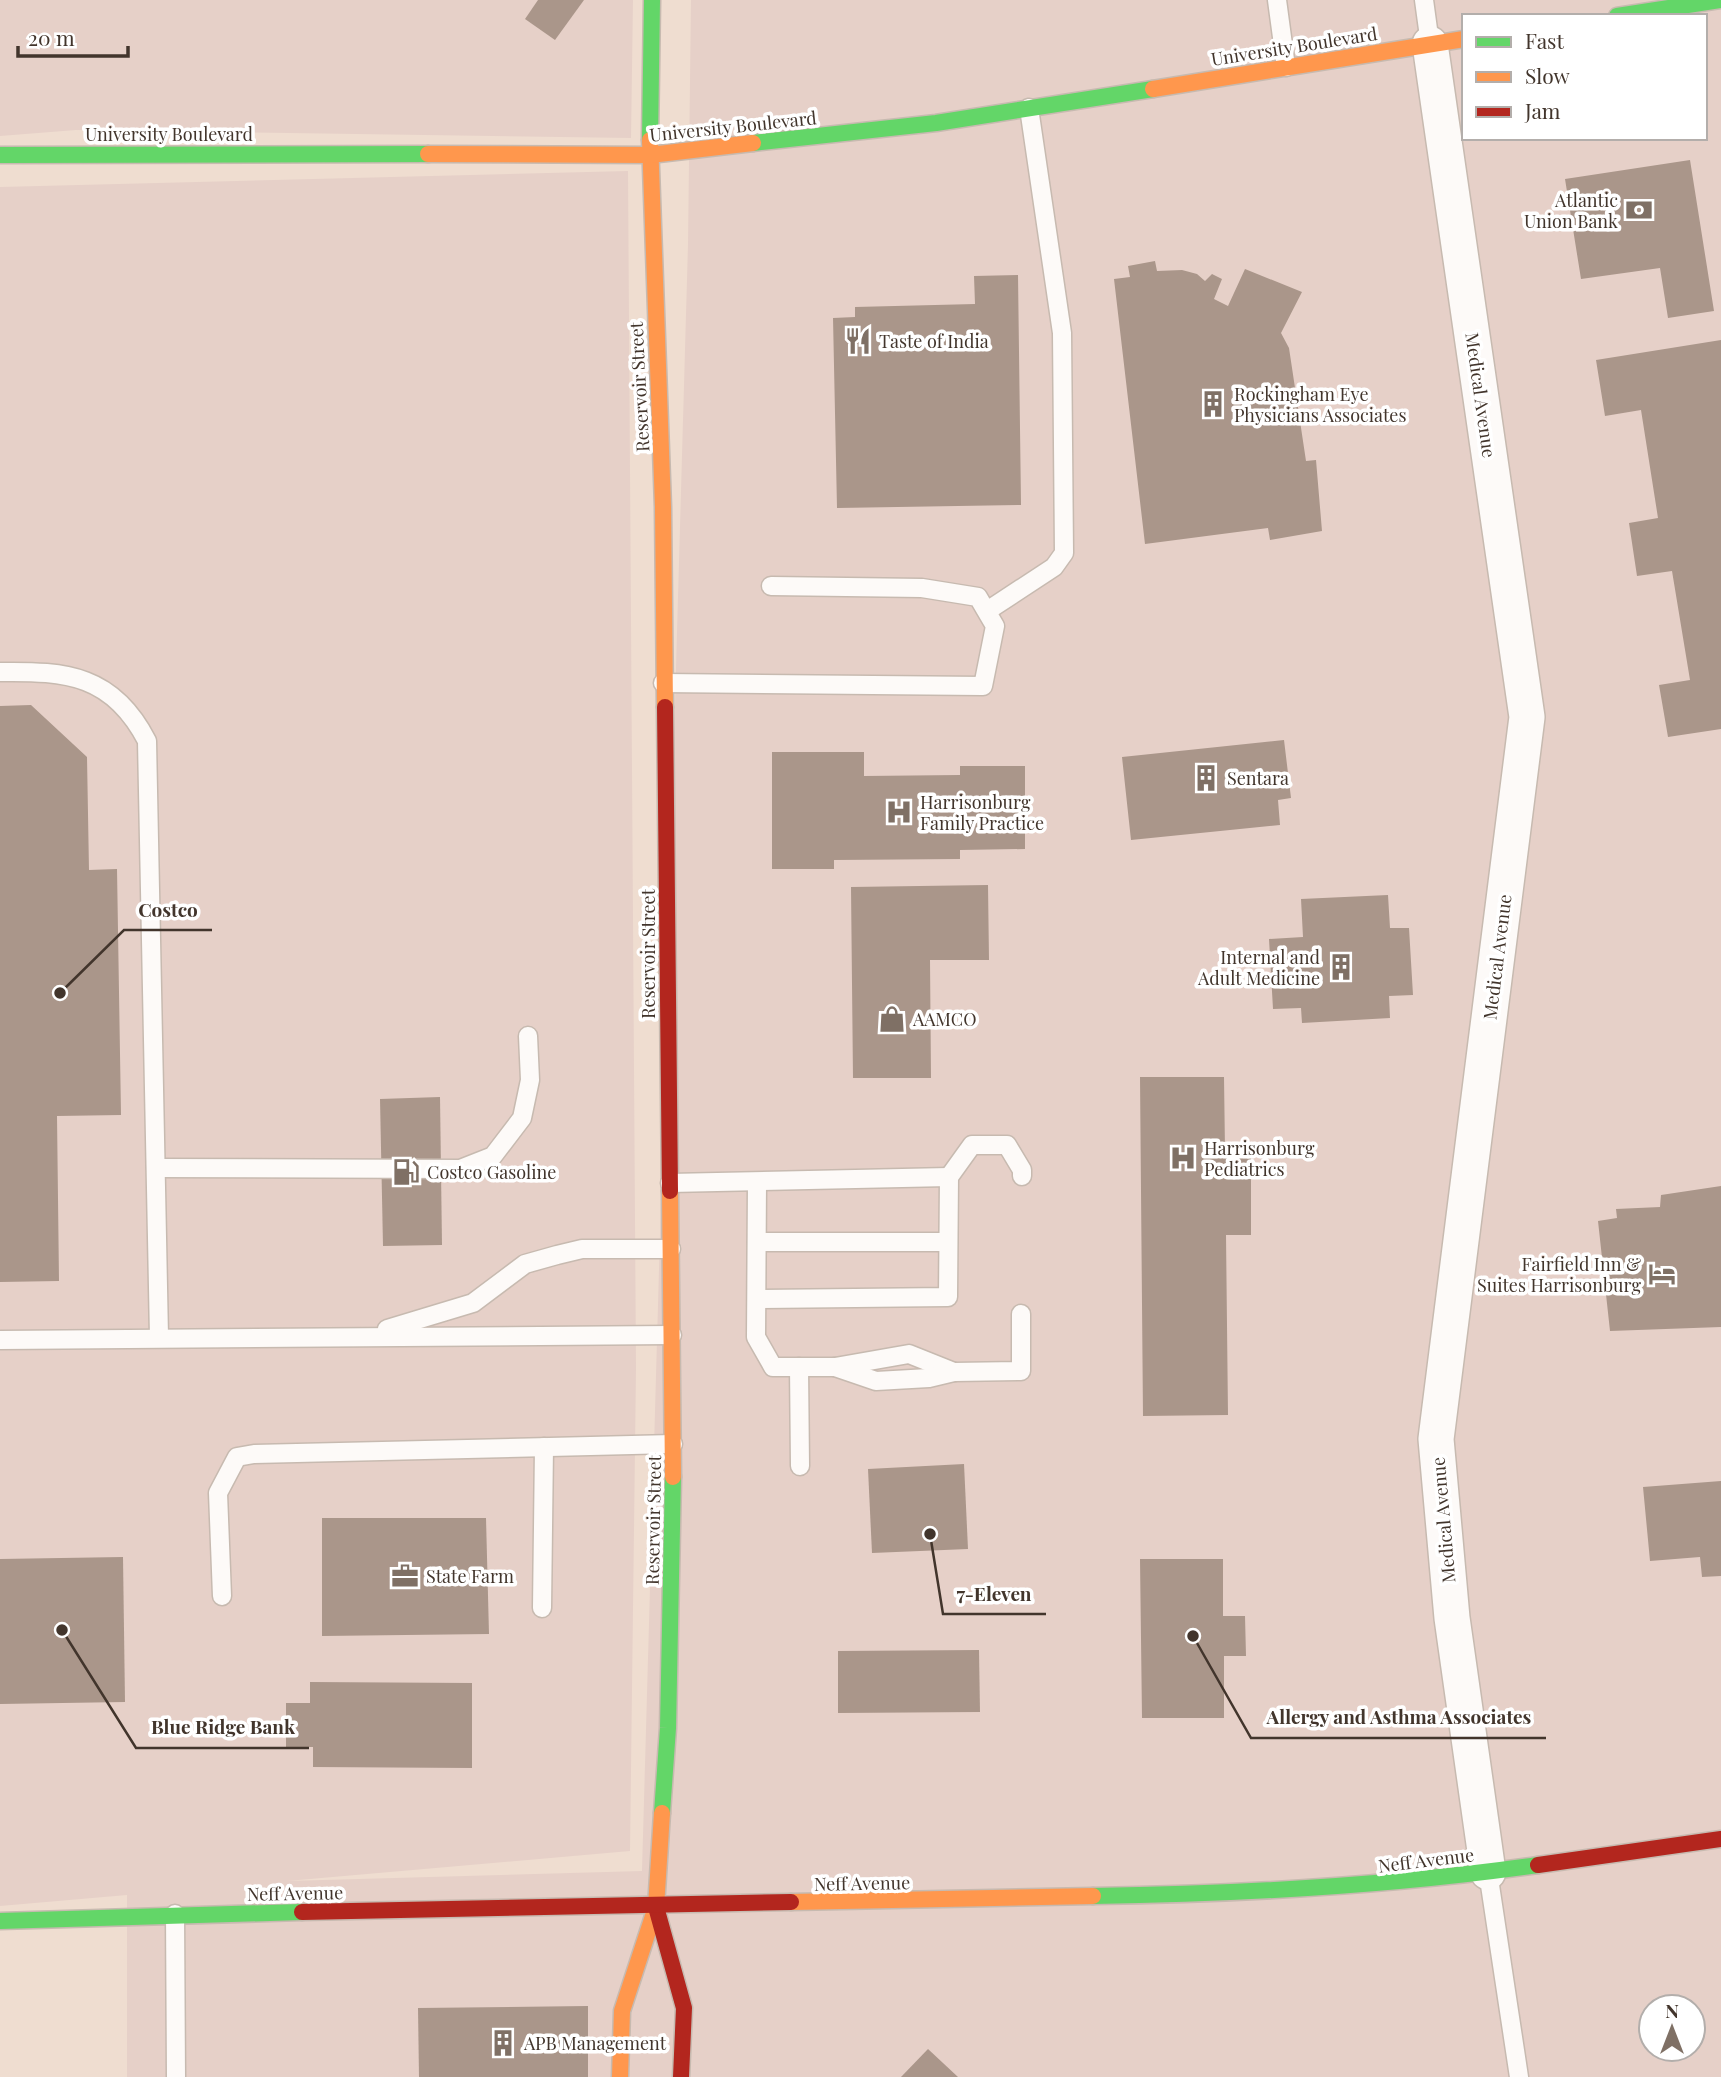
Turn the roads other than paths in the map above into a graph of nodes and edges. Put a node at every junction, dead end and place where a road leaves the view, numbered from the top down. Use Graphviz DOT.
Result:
graph roads {
  1 [pos="652,0"];
  2 [pos="1277,0"];
  3 [pos="1424,0"];
  4 [pos="1720,0"];
  5 [pos="1630,14"];
  6 [pos="1462,39"];
  7 [pos="1430,44"];
  8 [pos="1286,66"];
  9 [pos="1029,108"];
  10 [pos="0,155"];
  11 [pos="650,155"];
  12 [pos="771,586"];
  13 [pos="987,611"];
  14 [pos="0,672"];
  15 [pos="663,683"];
  16 [pos="528,1036"];
  17 [pos="156,1168"];
  18 [pos="1022,1176"];
  19 [pos="949,1177"];
  20 [pos="670,1183"];
  21 [pos="757,1183"];
  22 [pos="948,1241"];
  23 [pos="757,1242"];
  24 [pos="671,1249"];
  25 [pos="757,1298"];
  26 [pos="1021,1314"];
  27 [pos="672,1335"];
  28 [pos="353,1336"];
  29 [pos="159,1337"];
  30 [pos="0,1340"];
  31 [pos="799,1367"];
  32 [pos="835,1367"];
  33 [pos="954,1372"];
  34 [pos="673,1444"];
  35 [pos="544,1447"];
  36 [pos="800,1466"];
  37 [pos="222,1596"];
  38 [pos="542,1608"];
  39 [pos="1721,1839"];
  40 [pos="1488,1872"];
  41 [pos="656,1906"];
  42 [pos="175,1914"];
  43 [pos="0,1921"];
  44 [pos="176,2077"];
  45 [pos="620,2077"];
  46 [pos="681,2077"];
  47 [pos="1519,2077"];
  1 -- 11 [label="main road, Reservoir Street"];
  2 -- 8 [label="lane"];
  3 -- 7 [label="lane"];
  4 -- 5 [label="main road"];
  6 -- 7 [label="main road, University Boulevard"];
  7 -- 8 [label="main road, University Boulevard"];
  7 -- 40 [label="street, Medical Avenue"];
  8 -- 9 [label="main road, University Boulevard"];
  9 -- 11 [label="main road, University Boulevard"];
  9 -- 13 [label="lane"];
  10 -- 11 [label="main road, University Boulevard"];
  11 -- 15 [label="main road, Reservoir Street"];
  12 -- 13 [label="lane"];
  13 -- 15 [label="lane"];
  14 -- 17 [label="lane"];
  15 -- 20 [label="main road, Reservoir Street"];
  16 -- 17 [label="lane"];
  17 -- 29 [label="lane"];
  18 -- 19 [label="lane"];
  19 -- 21 [label="lane"];
  19 -- 22 [label="lane"];
  20 -- 21 [label="lane"];
  20 -- 24 [label="main road, Reservoir Street"];
  21 -- 23 [label="lane"];
  22 -- 23 [label="lane"];
  22 -- 25 [label="lane"];
  23 -- 25 [label="lane"];
  24 -- 27 [label="main road, Reservoir Street"];
  24 -- 28 [label="lane"];
  25 -- 31 [label="lane"];
  26 -- 33 [label="lane"];
  27 -- 28 [label="lane"];
  27 -- 34 [label="main road, Reservoir Street"];
  28 -- 29 [label="lane"];
  29 -- 30 [label="lane"];
  31 -- 32 [label="lane"];
  31 -- 36 [label="lane"];
  32 -- 33 [label="lane"];
  32 -- 33 [label="lane"];
  34 -- 35 [label="lane"];
  34 -- 41 [label="main road, Reservoir Street"];
  35 -- 37 [label="lane"];
  35 -- 38 [label="lane"];
  39 -- 40 [label="main road, Neff Avenue"];
  40 -- 41 [label="main road, Neff Avenue"];
  40 -- 47 [label="lane"];
  41 -- 42 [label="main road, Neff Avenue"];
  41 -- 45 [label="main road, Reservoir Street"];
  41 -- 46 [label="main road, Reservoir Street"];
  42 -- 43 [label="main road, Neff Avenue"];
  42 -- 44 [label="lane"];
}
